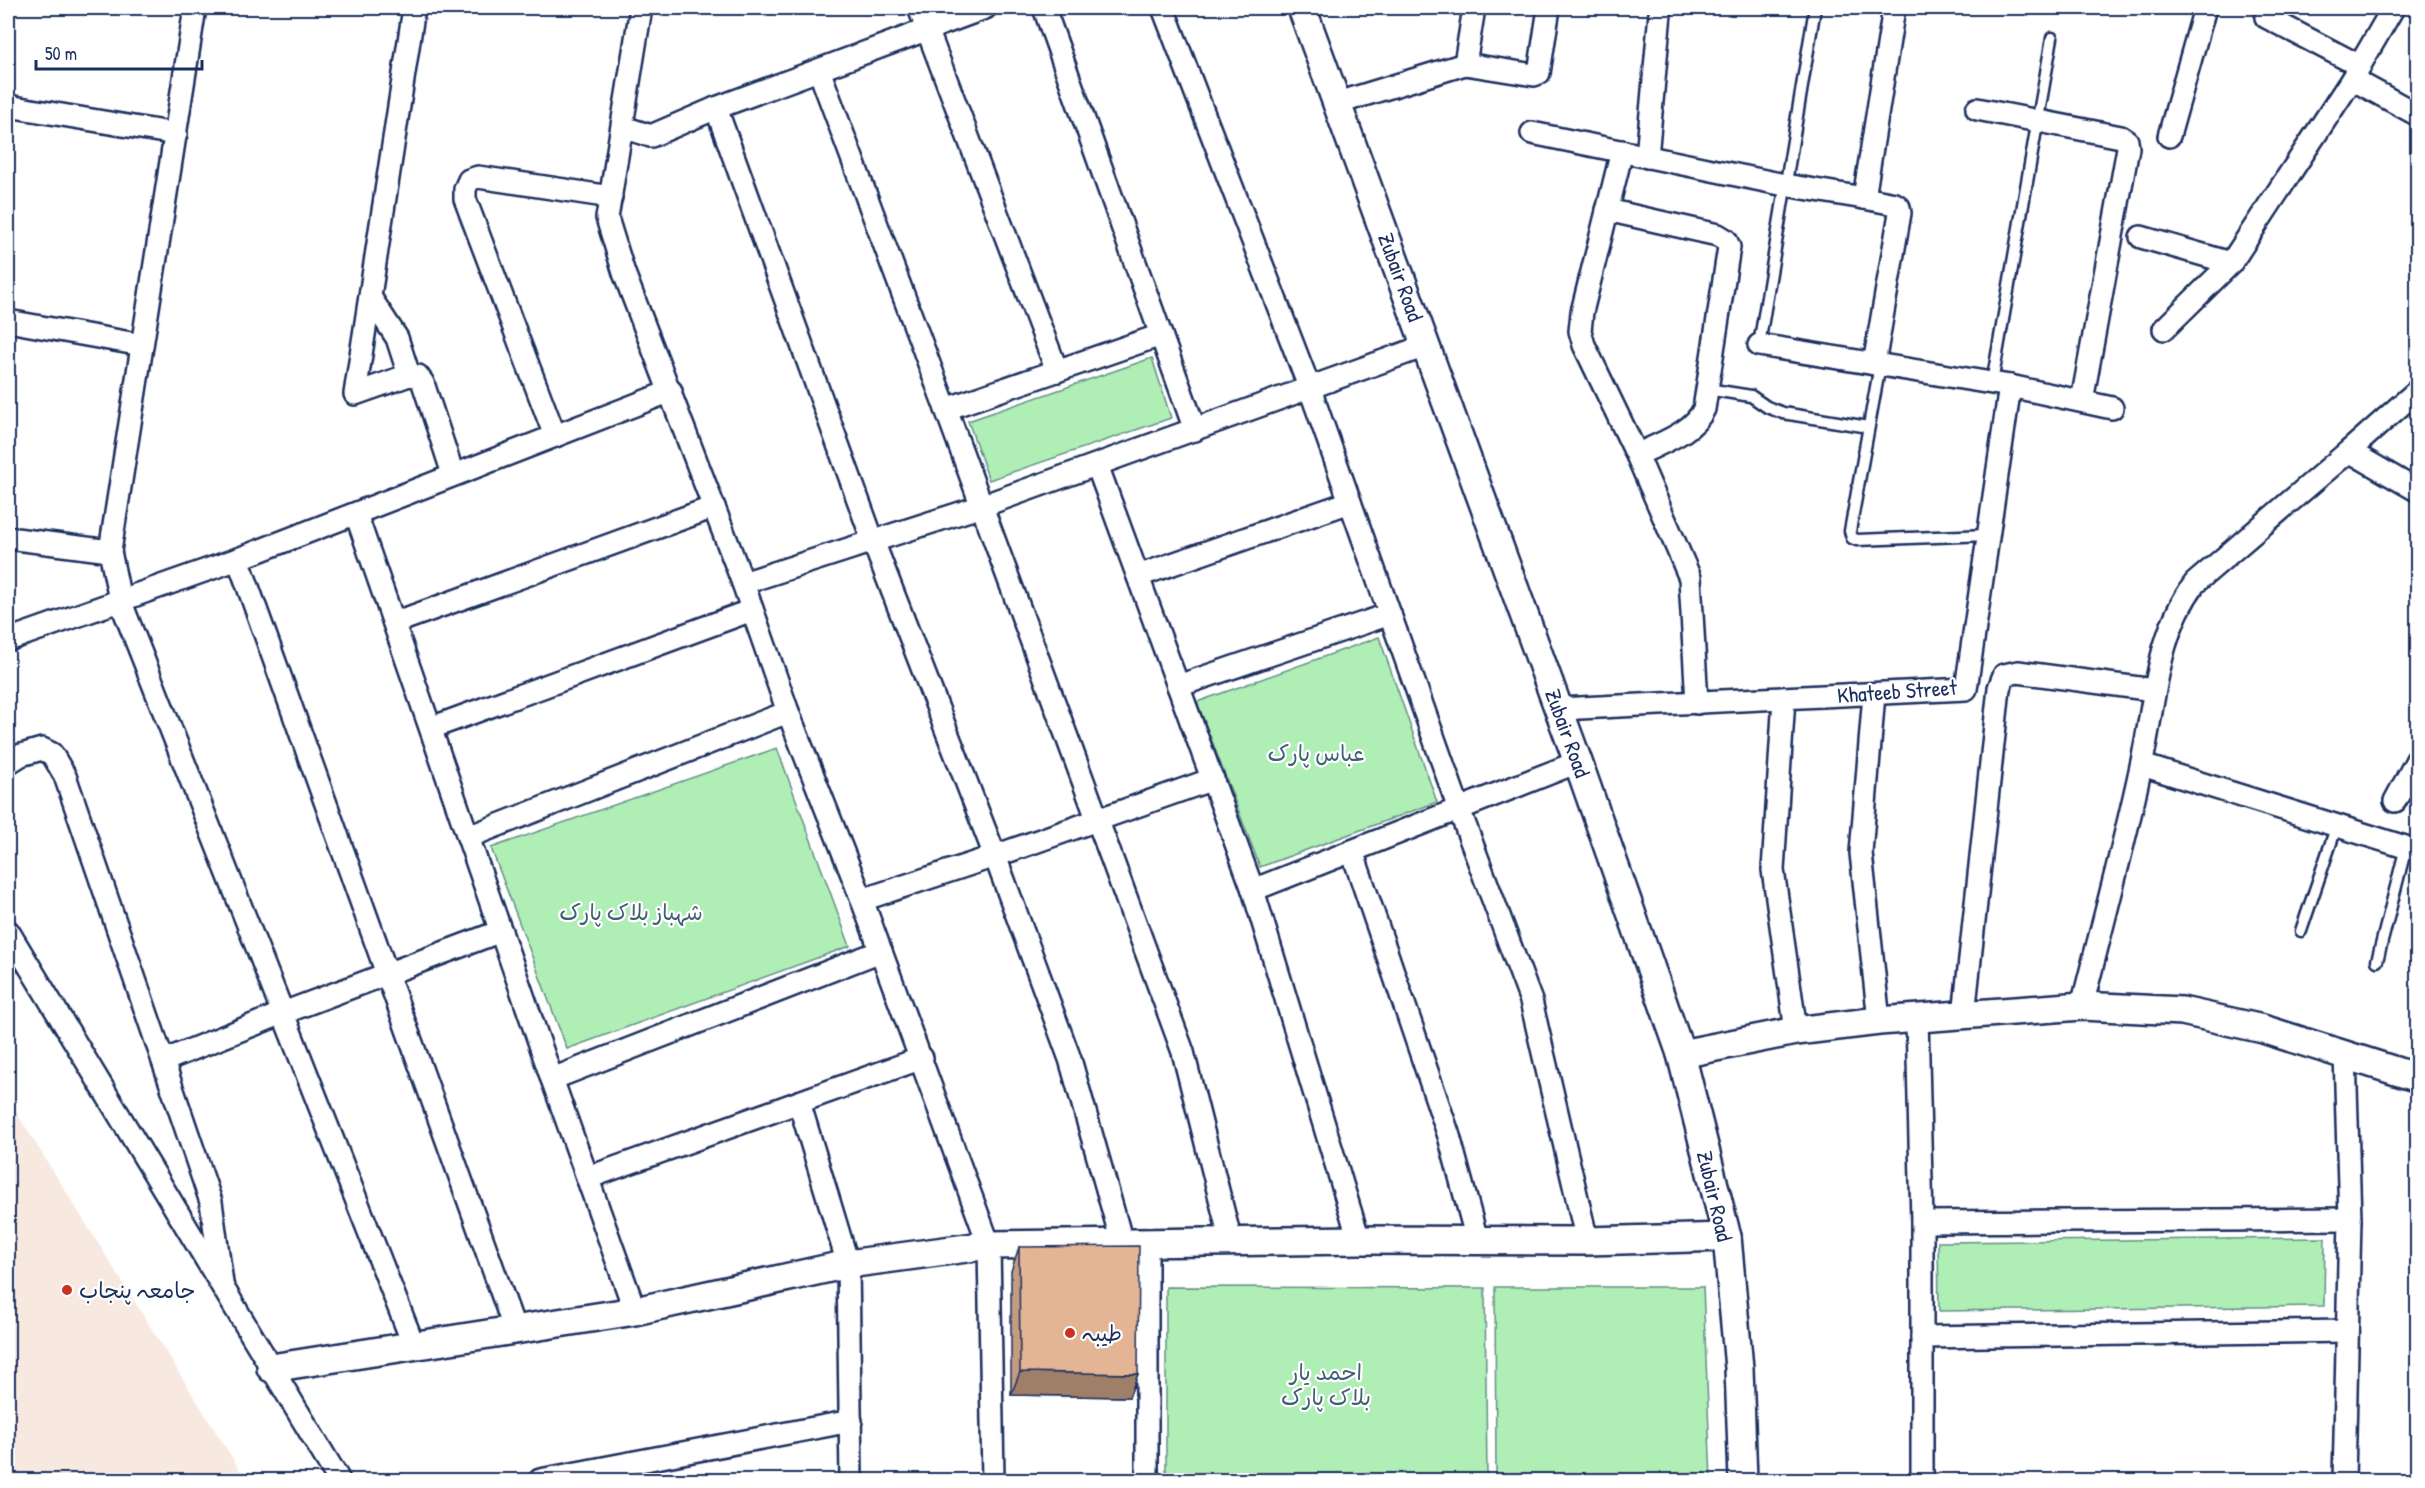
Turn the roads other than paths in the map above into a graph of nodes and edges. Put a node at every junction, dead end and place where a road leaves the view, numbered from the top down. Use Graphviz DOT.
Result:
graph roads {
  1 [pos="195,8"];
  2 [pos="414,8"];
  3 [pos="641,8"];
  4 [pos="919,8"];
  5 [pos="985,8"];
  6 [pos="1044,8"];
  7 [pos="1163,8"];
  8 [pos="1302,8"];
  9 [pos="1474,8"];
  10 [pos="1549,8"];
  11 [pos="1815,8"];
  12 [pos="1894,8"];
  13 [pos="2205,8"];
  14 [pos="2393,8"];
  15 [pos="1660,13"];
  16 [pos="2266,17"];
  17 [pos="927,28"];
  18 [pos="2052,38"];
  19 [pos="1465,64"];
  20 [pos="819,70"];
  21 [pos="2356,73"];
  22 [pos="1338,103"];
  23 [pos="8,106"];
  24 [pos="716,108"];
  25 [pos="1977,109"];
  26 [pos="2418,115"];
  27 [pos="2038,121"];
  28 [pos="623,127"];
  29 [pos="1532,133"];
  30 [pos="176,135"];
  31 [pos="2169,136"];
  32 [pos="1622,151"];
  33 [pos="1647,157"];
  34 [pos="1785,185"];
  35 [pos="610,197"];
  36 [pos="1864,198"];
  37 [pos="1607,210"];
  38 [pos="2140,237"];
  39 [pos="2231,262"];
  40 [pos="370,297"];
  41 [pos="8,321"];
  42 [pos="2164,329"];
  43 [pos="1161,335"];
  44 [pos="142,345"];
  45 [pos="1759,345"];
  46 [pos="1425,346"];
  47 [pos="1877,364"];
  48 [pos="1057,371"];
  49 [pos="409,375"];
  50 [pos="2001,384"];
  51 [pos="1310,389"];
  52 [pos="1707,389"];
  53 [pos="2418,390"];
  54 [pos="671,392"];
  55 [pos="2082,401"];
  56 [pos="2112,408"];
  57 [pos="946,410"];
  58 [pos="1869,427"];
  59 [pos="1195,430"];
  60 [pos="555,436"];
  61 [pos="2349,451"];
  62 [pos="1637,455"];
  63 [pos="1097,465"];
  64 [pos="453,474"];
  65 [pos="2418,490"];
  66 [pos="1350,502"];
  67 [pos="982,506"];
  68 [pos="714,507"];
  69 [pos="356,514"];
  70 [pos="1988,535"];
  71 [pos="8,538"];
  72 [pos="873,541"];
  73 [pos="110,551"];
  74 [pos="238,559"];
  75 [pos="1138,576"];
  76 [pos="744,583"];
  77 [pos="120,600"];
  78 [pos="752,610"];
  79 [pos="1390,614"];
  80 [pos="394,623"];
  81 [pos="8,640"];
  82 [pos="1178,686"];
  83 [pos="1999,688"];
  84 [pos="1966,689"];
  85 [pos="2154,690"];
  86 [pos="1874,694"];
  87 [pos="1784,698"];
  88 [pos="1697,703"];
  89 [pos="1559,710"];
  90 [pos="788,712"];
  91 [pos="430,728"];
  92 [pos="2418,758"];
  93 [pos="1578,762"];
  94 [pos="8,763"];
  95 [pos="2142,765"];
  96 [pos="1213,779"];
  97 [pos="2395,801"];
  98 [pos="1459,809"];
  99 [pos="1096,820"];
  100 [pos="2337,825"];
  101 [pos="468,837"];
  102 [pos="2412,849"];
  103 [pos="1352,851"];
  104 [pos="995,856"];
  105 [pos="1253,890"];
  106 [pos="862,900"];
  107 [pos="8,931"];
  108 [pos="501,931"];
  109 [pos="2301,931"];
  110 [pos="881,951"];
  111 [pos="2377,961"];
  112 [pos="387,974"];
  113 [pos="2082,1006"];
  114 [pos="283,1013"];
  115 [pos="1964,1015"];
  116 [pos="1917,1018"];
  117 [pos="1879,1021"];
  118 [pos="1796,1031"];
  119 [pos="1681,1054"];
  120 [pos="2345,1054"];
  121 [pos="921,1058"];
  122 [pos="163,1061"];
  123 [pos="2418,1078"];
  124 [pos="552,1079"];
  125 [pos="799,1102"];
  126 [pos="587,1178"];
  127 [pos="2350,1219"];
  128 [pos="1922,1222"];
  129 [pos="1727,1237"];
  130 [pos="1359,1240"];
  131 [pos="1477,1240"];
  132 [pos="1587,1241"];
  133 [pos="1134,1242"];
  134 [pos="1231,1242"];
  135 [pos="989,1245"];
  136 [pos="848,1264"];
  137 [pos="223,1291"];
  138 [pos="635,1311"];
  139 [pos="515,1330"];
  140 [pos="2347,1331"];
  141 [pos="1922,1337"];
  142 [pos="414,1346"];
  143 [pos="271,1368"];
  144 [pos="850,1421"];
  145 [pos="339,1480"];
  146 [pos="540,1480"];
  147 [pos="851,1480"];
  148 [pos="993,1480"];
  149 [pos="1147,1480"];
  150 [pos="1743,1480"];
  151 [pos="1922,1480"];
  152 [pos="2344,1480"];
  1 -- 30 [label="street"];
  2 -- 40 [label="street"];
  3 -- 28 [label="street"];
  4 -- 17 [label="street"];
  5 -- 17 [label="street"];
  6 -- 43 [label="street"];
  7 -- 51 [label="street"];
  8 -- 22 [label="street, Zubair Road"];
  9 -- 19 [label="street"];
  10 -- 19 [label="street"];
  11 -- 34 [label="lane"];
  12 -- 36 [label="street"];
  13 -- 31 [label="street"];
  14 -- 21 [label="street"];
  15 -- 33 [label="street"];
  16 -- 21 [label="street"];
  17 -- 20 [label="street"];
  17 -- 48 [label="street"];
  18 -- 27 [label="lane"];
  19 -- 22 [label="street"];
  20 -- 24 [label="street"];
  20 -- 57 [label="street"];
  21 -- 26 [label="street"];
  21 -- 39 [label="street"];
  22 -- 46 [label="street, Zubair Road"];
  23 -- 30 [label="street"];
  24 -- 28 [label="street"];
  24 -- 72 [label="street"];
  25 -- 27 [label="street"];
  27 -- 50 [label="lane"];
  27 -- 55 [label="street"];
  28 -- 35 [label="street"];
  29 -- 32 [label="street"];
  30 -- 44 [label="street"];
  32 -- 33 [label="street"];
  32 -- 37 [label="street"];
  33 -- 34 [label="street"];
  34 -- 36 [label="street"];
  34 -- 45 [label="lane"];
  35 -- 54 [label="street"];
  35 -- 60 [label="street"];
  36 -- 47 [label="street"];
  37 -- 52 [label="street"];
  37 -- 62 [label="street"];
  38 -- 39 [label="street"];
  39 -- 42 [label="street"];
  40 -- 49 [label="street"];
  40 -- 49 [label="street"];
  41 -- 44 [label="street"];
  43 -- 48 [label="street"];
  43 -- 59 [label="street"];
  44 -- 73 [label="street"];
  45 -- 47 [label="street"];
  46 -- 51 [label="street"];
  46 -- 89 [label="street, Zubair Road"];
  47 -- 50 [label="street"];
  47 -- 58 [label="lane"];
  48 -- 57 [label="street"];
  49 -- 64 [label="street"];
  50 -- 55 [label="street"];
  50 -- 70 [label="street, Khateeb Street"];
  51 -- 59 [label="street"];
  51 -- 66 [label="street"];
  52 -- 58 [label="lane"];
  52 -- 62 [label="street"];
  53 -- 61 [label="street"];
  54 -- 60 [label="street"];
  54 -- 68 [label="street"];
  55 -- 56 [label="street"];
  57 -- 67 [label="street"];
  58 -- 70 [label="lane"];
  59 -- 63 [label="street"];
  60 -- 64 [label="street"];
  61 -- 65 [label="street"];
  61 -- 85 [label="street"];
  62 -- 88 [label="street"];
  63 -- 67 [label="street"];
  63 -- 75 [label="street"];
  64 -- 69 [label="street"];
  66 -- 75 [label="street"];
  66 -- 79 [label="street"];
  67 -- 72 [label="street"];
  67 -- 99 [label="street"];
  68 -- 76 [label="street"];
  68 -- 80 [label="street"];
  69 -- 74 [label="street"];
  69 -- 80 [label="street"];
  70 -- 84 [label="street, Khateeb Street"];
  71 -- 73 [label="street"];
  72 -- 76 [label="street"];
  72 -- 104 [label="street"];
  73 -- 77 [label="street"];
  74 -- 77 [label="street"];
  74 -- 112 [label="street"];
  75 -- 82 [label="street"];
  76 -- 78 [label="street"];
  77 -- 81 [label="street"];
  77 -- 114 [label="street"];
  78 -- 90 [label="street"];
  78 -- 91 [label="street"];
  79 -- 82 [label="street"];
  79 -- 98 [label="street"];
  80 -- 91 [label="street"];
  82 -- 96 [label="street"];
  83 -- 84 [label="street"];
  83 -- 85 [label="street"];
  83 -- 115 [label="street"];
  84 -- 86 [label="street, Khateeb Street"];
  85 -- 95 [label="street"];
  86 -- 87 [label="street, Khateeb Street"];
  86 -- 117 [label="street"];
  87 -- 88 [label="street, Khateeb Street"];
  87 -- 118 [label="street"];
  88 -- 89 [label="street, Khateeb Street"];
  89 -- 93 [label="street, Zubair Road"];
  90 -- 101 [label="street"];
  90 -- 106 [label="street"];
  91 -- 101 [label="street"];
  92 -- 97 [label="street"];
  93 -- 98 [label="street"];
  93 -- 119 [label="street, Zubair Road"];
  94 -- 122 [label="street"];
  95 -- 100 [label="street"];
  95 -- 113 [label="street"];
  96 -- 99 [label="street"];
  96 -- 105 [label="street"];
  98 -- 103 [label="street"];
  98 -- 132 [label="street"];
  99 -- 104 [label="street"];
  99 -- 134 [label="street"];
  100 -- 102 [label="street"];
  100 -- 109 [label="lane"];
  101 -- 108 [label="street"];
  102 -- 111 [label="lane"];
  103 -- 105 [label="street"];
  103 -- 131 [label="street"];
  104 -- 106 [label="street"];
  104 -- 133 [label="street"];
  105 -- 130 [label="street"];
  106 -- 110 [label="street"];
  107 -- 137 [label="street"];
  108 -- 112 [label="street"];
  108 -- 124 [label="street"];
  110 -- 121 [label="street"];
  110 -- 124 [label="street"];
  112 -- 114 [label="street"];
  112 -- 139 [label="street"];
  113 -- 115 [label="street"];
  113 -- 120 [label="street"];
  114 -- 122 [label="street"];
  114 -- 142 [label="street"];
  115 -- 116 [label="street"];
  116 -- 117 [label="street"];
  116 -- 128 [label="street"];
  117 -- 118 [label="street"];
  118 -- 119 [label="street"];
  119 -- 129 [label="street, Zubair Road"];
  120 -- 123 [label="street"];
  120 -- 127 [label="street"];
  121 -- 125 [label="street"];
  121 -- 135 [label="street"];
  122 -- 137 [label="street"];
  124 -- 126 [label="street"];
  125 -- 126 [label="street"];
  125 -- 136 [label="street"];
  126 -- 138 [label="street"];
  127 -- 128 [label="street"];
  127 -- 140 [label="street"];
  128 -- 141 [label="street"];
  129 -- 132 [label="street"];
  129 -- 150 [label="street, Zubair Road"];
  130 -- 131 [label="street"];
  130 -- 134 [label="street"];
  131 -- 132 [label="street"];
  133 -- 134 [label="street"];
  133 -- 135 [label="street"];
  133 -- 149 [label="street"];
  135 -- 136 [label="street"];
  135 -- 148 [label="street"];
  136 -- 138 [label="street"];
  136 -- 144 [label="street"];
  137 -- 143 [label="street"];
  138 -- 139 [label="street"];
  139 -- 142 [label="street"];
  140 -- 141 [label="street"];
  140 -- 152 [label="street"];
  141 -- 151 [label="street"];
  142 -- 143 [label="street"];
  143 -- 145 [label="street"];
  144 -- 146 [label="street"];
  144 -- 147 [label="street"];
}
